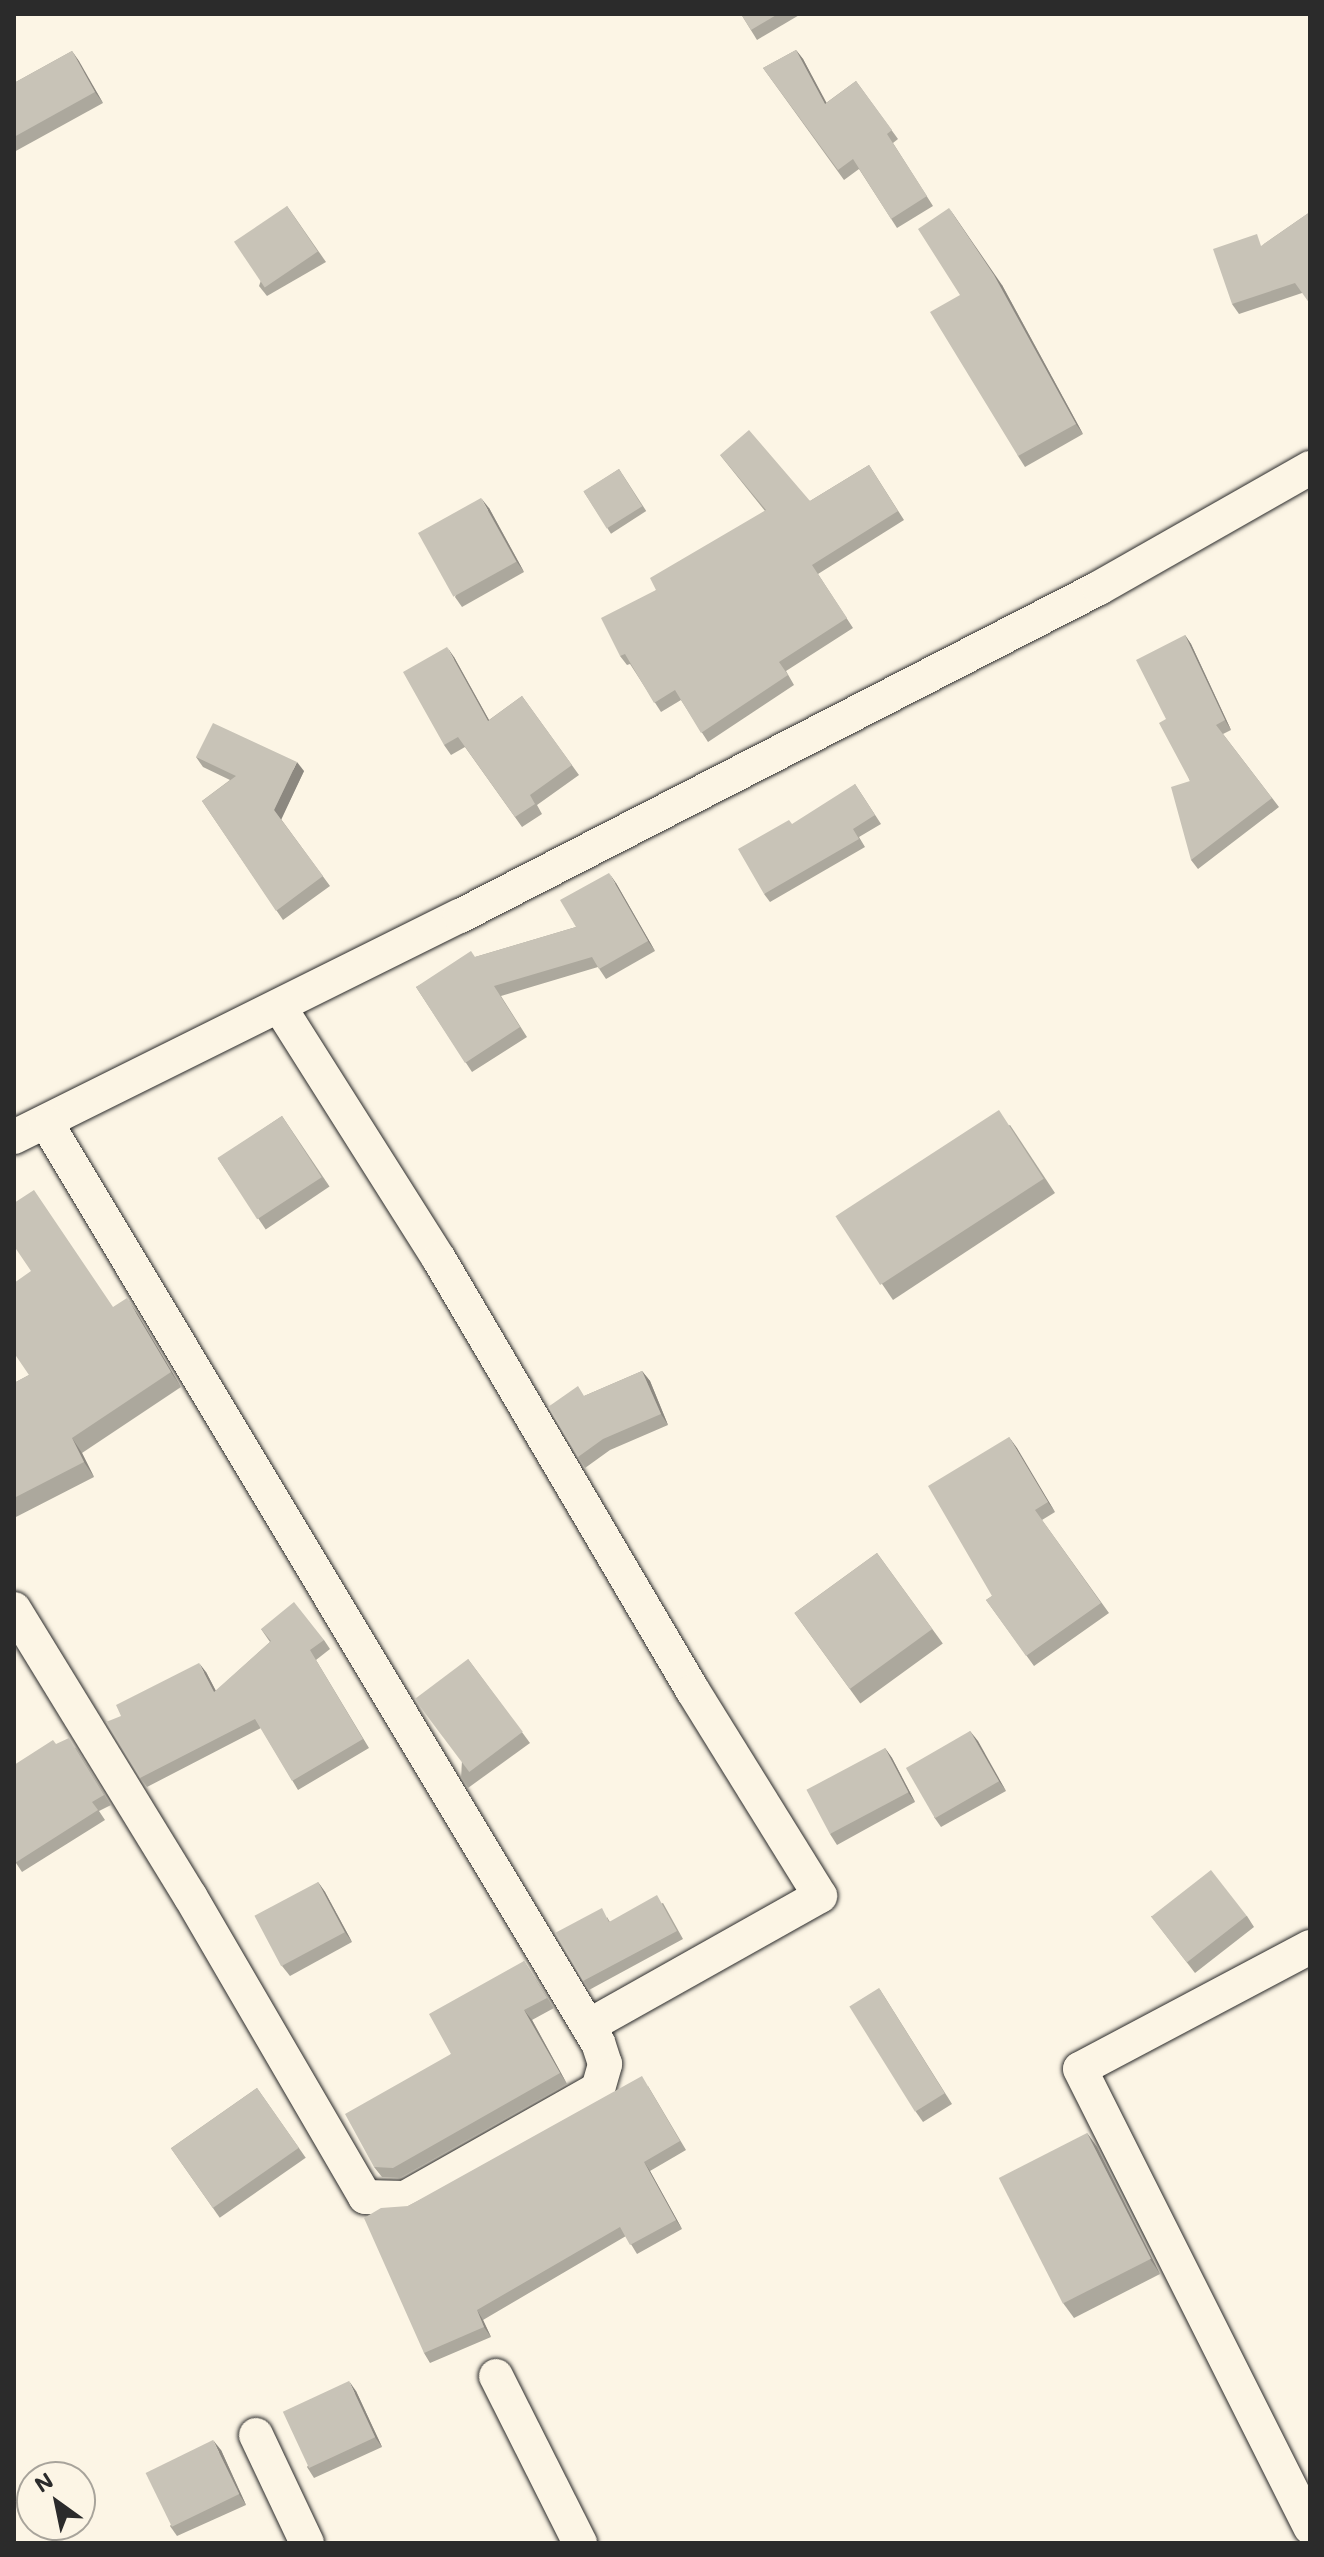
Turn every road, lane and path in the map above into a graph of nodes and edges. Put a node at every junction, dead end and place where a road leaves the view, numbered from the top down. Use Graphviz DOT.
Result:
graph roads {
  1 [pos="1310,468"];
  2 [pos="279,1006"];
  3 [pos="46,1122"];
  4 [pos="14,1137"];
  5 [pos="14,1609"];
  6 [pos="1310,1947"];
  7 [pos="588,2026"];
  8 [pos="496,2376"];
  9 [pos="256,2435"];
  10 [pos="1310,2527"];
  11 [pos="307,2543"];
  12 [pos="580,2543"];
  1 -- 2 [label="street"];
  2 -- 3 [label="street"];
  2 -- 7 [label="street"];
  3 -- 4 [label="street"];
  3 -- 7 [label="street"];
  5 -- 7 [label="street"];
  6 -- 10 [label="street"];
  8 -- 12 [label="street"];
  9 -- 11 [label="street"];
}
